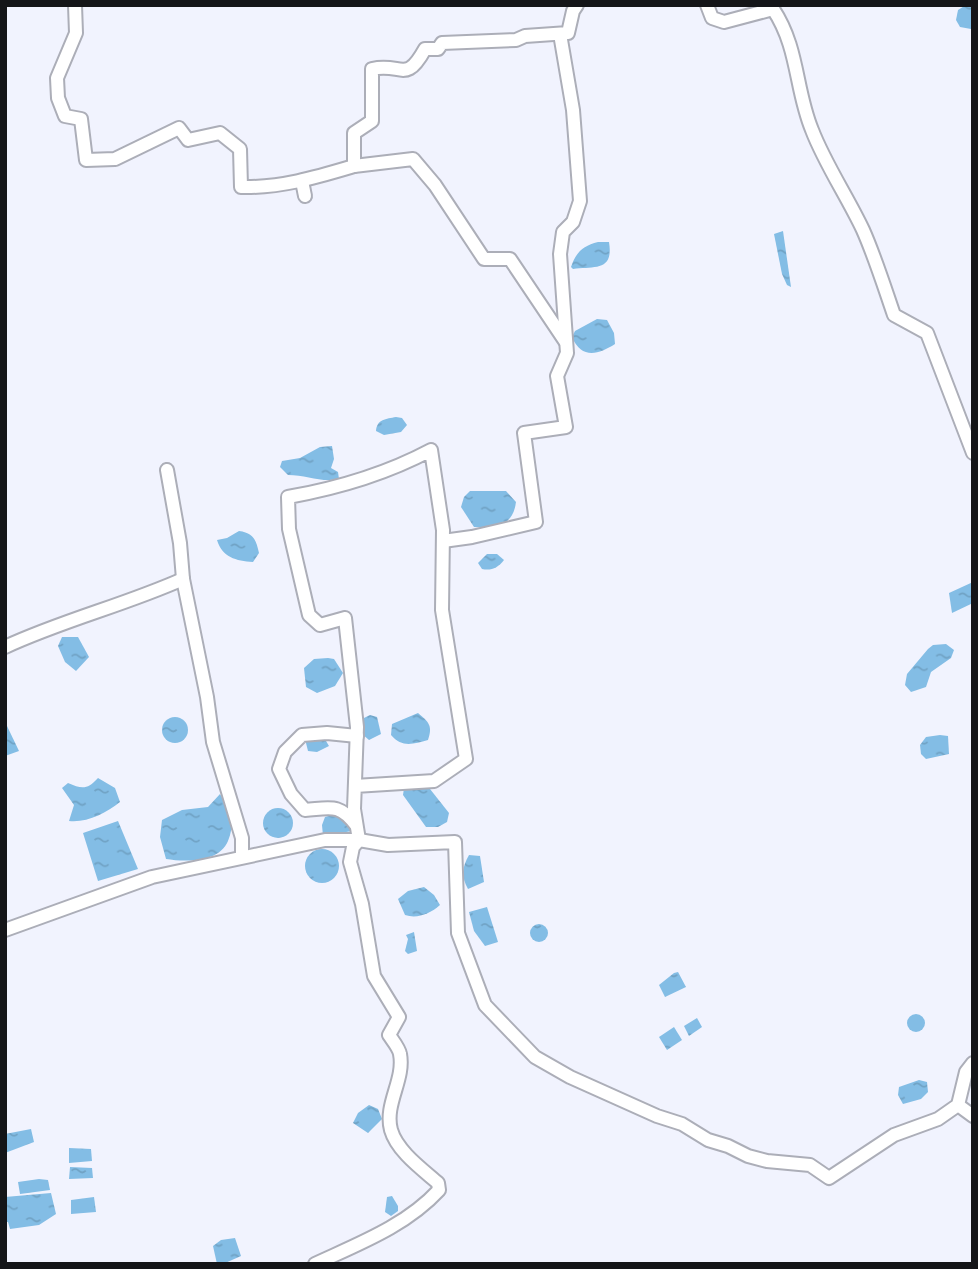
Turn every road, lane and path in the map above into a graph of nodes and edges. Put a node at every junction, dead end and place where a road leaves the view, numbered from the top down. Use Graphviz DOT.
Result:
graph roads {
  1 [pos="75,5"];
  2 [pos="577,5"];
  3 [pos="707,5"];
  4 [pos="778,7"];
  5 [pos="560,34"];
  6 [pos="354,166"];
  7 [pos="302,181"];
  8 [pos="305,196"];
  9 [pos="567,343"];
  10 [pos="973,453"];
  11 [pos="167,470"];
  12 [pos="443,541"];
  13 [pos="183,579"];
  14 [pos="5,647"];
  15 [pos="357,736"];
  16 [pos="355,786"];
  17 [pos="356,826"];
  18 [pos="359,840"];
  19 [pos="242,857"];
  20 [pos="5,930"];
  21 [pos="973,1063"];
  22 [pos="958,1105"];
  23 [pos="973,1116"];
  24 [pos="315,1264"];
  1 -- 7 [label="street"];
  2 -- 5 [label="street"];
  3 -- 4 [label="street"];
  4 -- 10 [label="street"];
  5 -- 6 [label="street"];
  5 -- 9 [label="street"];
  6 -- 7 [label="street"];
  6 -- 9 [label="street"];
  7 -- 8 [label="street"];
  9 -- 12 [label="street"];
  11 -- 13 [label="street"];
  12 -- 15 [label="street"];
  12 -- 16 [label="street"];
  13 -- 14 [label="street"];
  13 -- 19 [label="street"];
  15 -- 16 [label="street"];
  15 -- 17 [label="street"];
  16 -- 17 [label="street"];
  17 -- 18 [label="street"];
  18 -- 19 [label="street"];
  18 -- 22 [label="street"];
  18 -- 24 [label="street"];
  19 -- 20 [label="street"];
  21 -- 22 [label="street"];
  22 -- 23 [label="street"];
}
